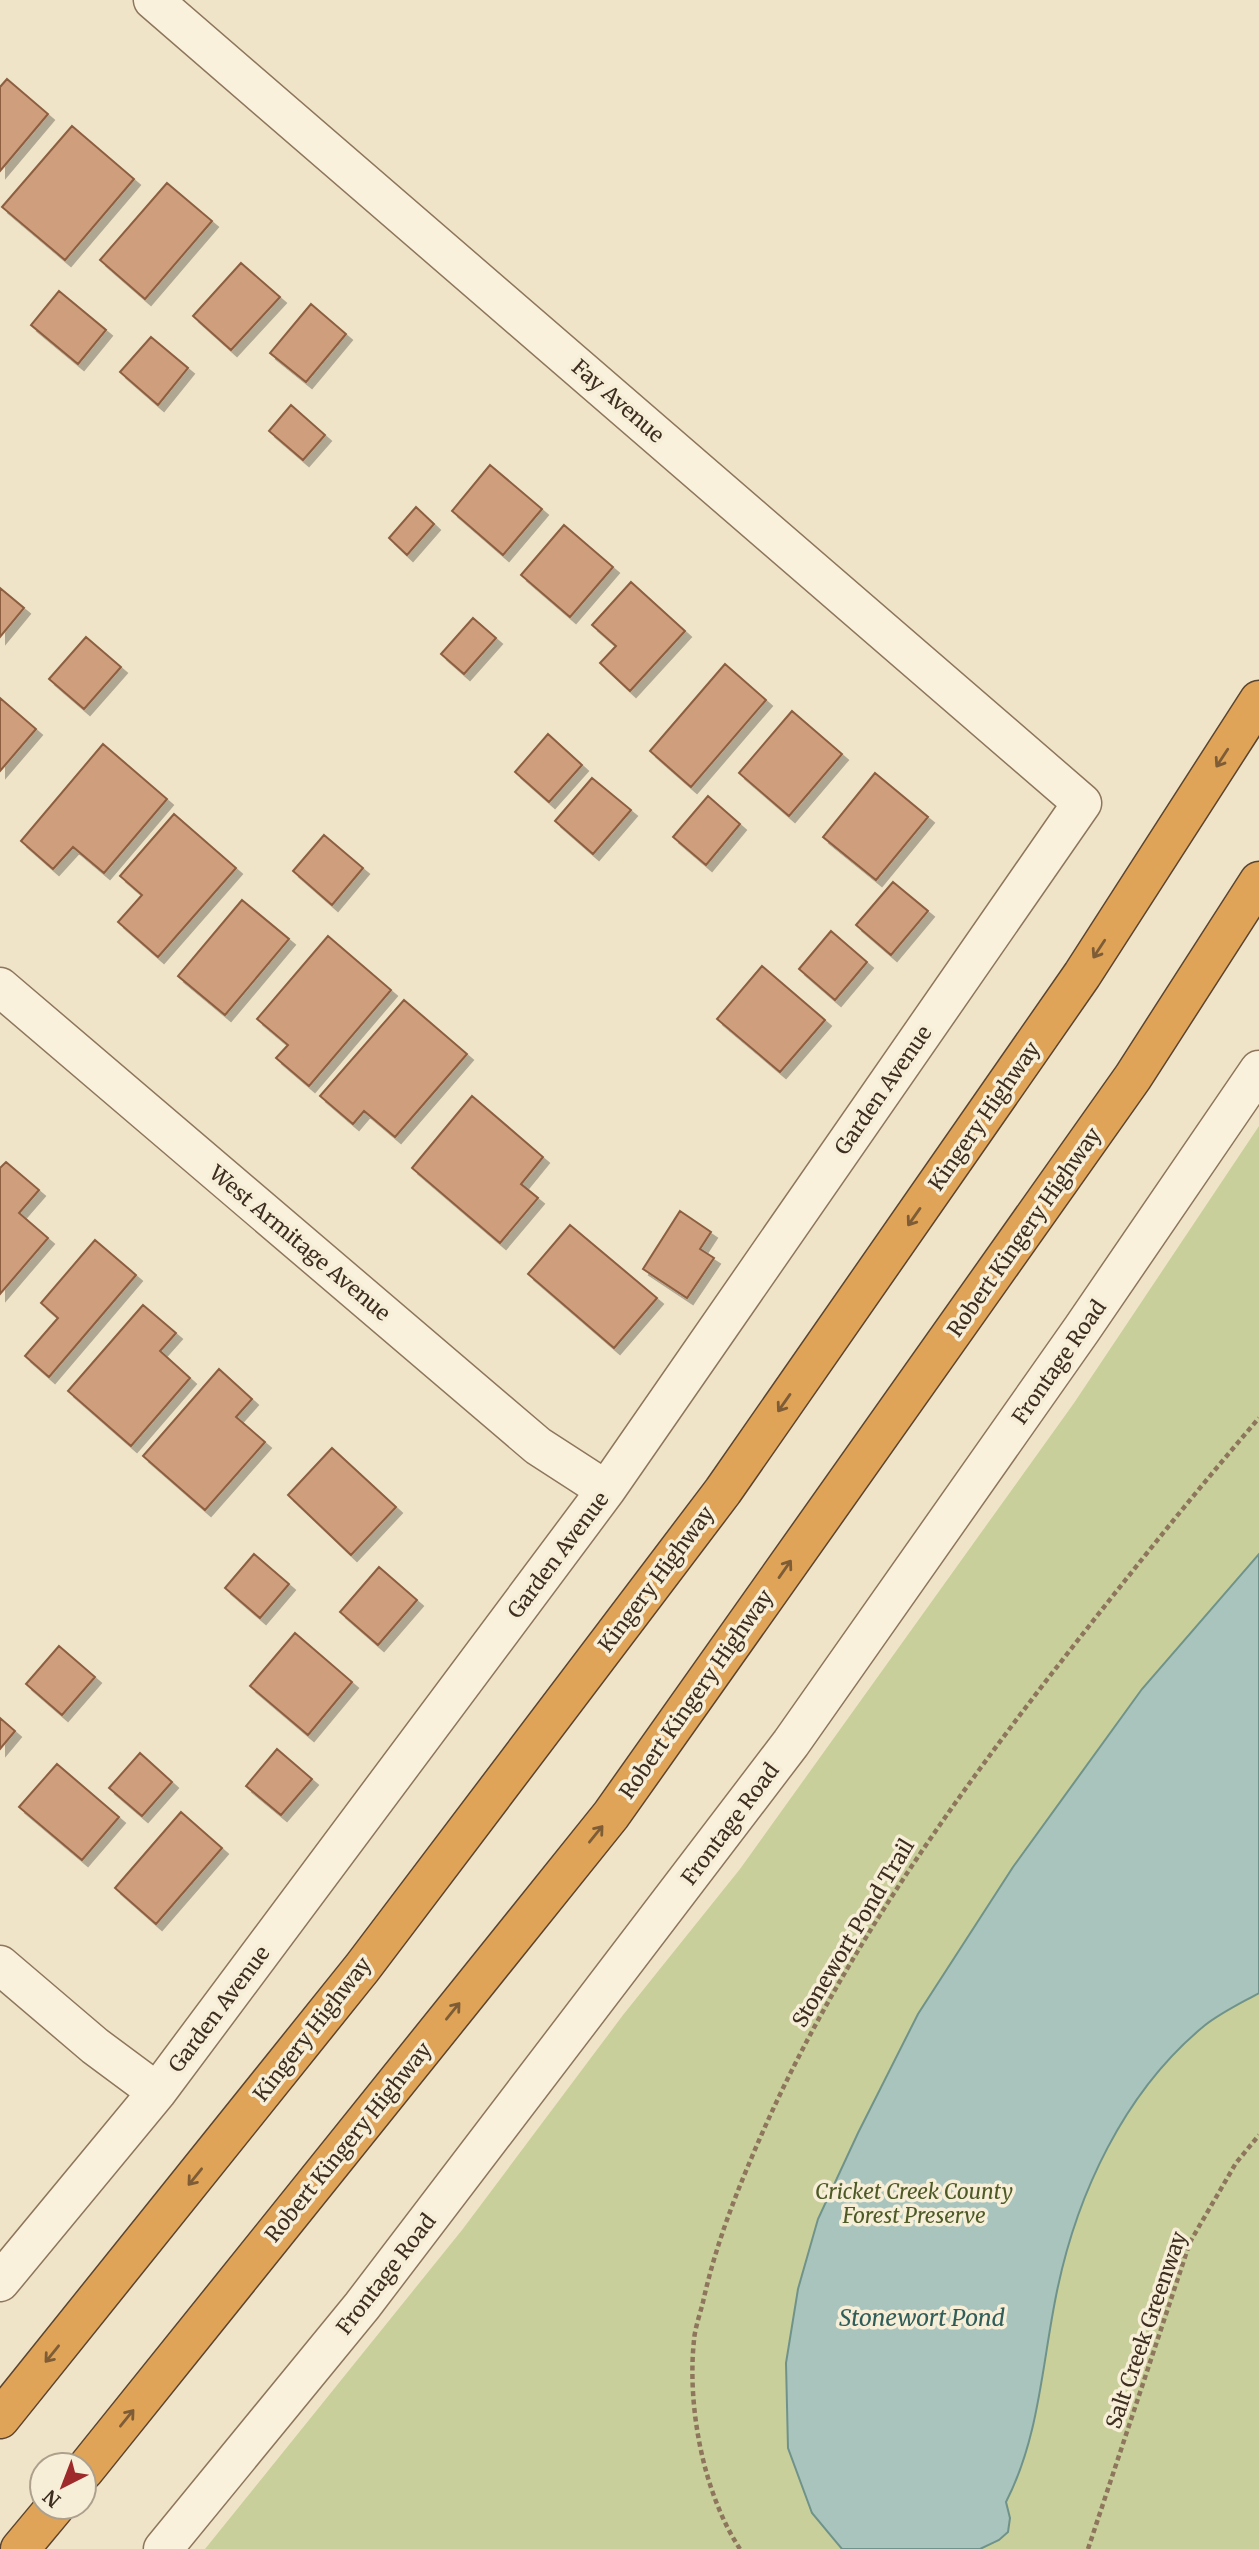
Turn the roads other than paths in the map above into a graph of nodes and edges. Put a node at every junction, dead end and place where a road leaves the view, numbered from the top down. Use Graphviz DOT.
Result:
graph roads {
  1 [pos="153,0"];
  2 [pos="1259,700"];
  3 [pos="1082,803"];
  4 [pos="1259,881"];
  5 [pos="0,987"];
  6 [pos="1259,1070"];
  7 [pos="606,1490"];
  8 [pos="0,1965"];
  9 [pos="157,2092"];
  10 [pos="0,2282"];
  11 [pos="0,2419"];
  12 [pos="98,2454"];
  13 [pos="43,2521"];
  14 [pos="20,2549"];
  15 [pos="163,2549"];
  1 -- 3 [label="street, Fay Avenue"];
  2 -- 11 [label="highway, Kingery Highway, one-way"];
  3 -- 7 [label="street, Garden Avenue"];
  12 -- 4 [label="highway, Robert Kingery Highway, one-way"];
  5 -- 7 [label="street, West Armitage Avenue"];
  6 -- 15 [label="street, Frontage Road"];
  7 -- 9 [label="street, Garden Avenue"];
  8 -- 9 [label="street"];
  9 -- 10 [label="street, Garden Avenue"];
  13 -- 14 [label="highway"];
}
